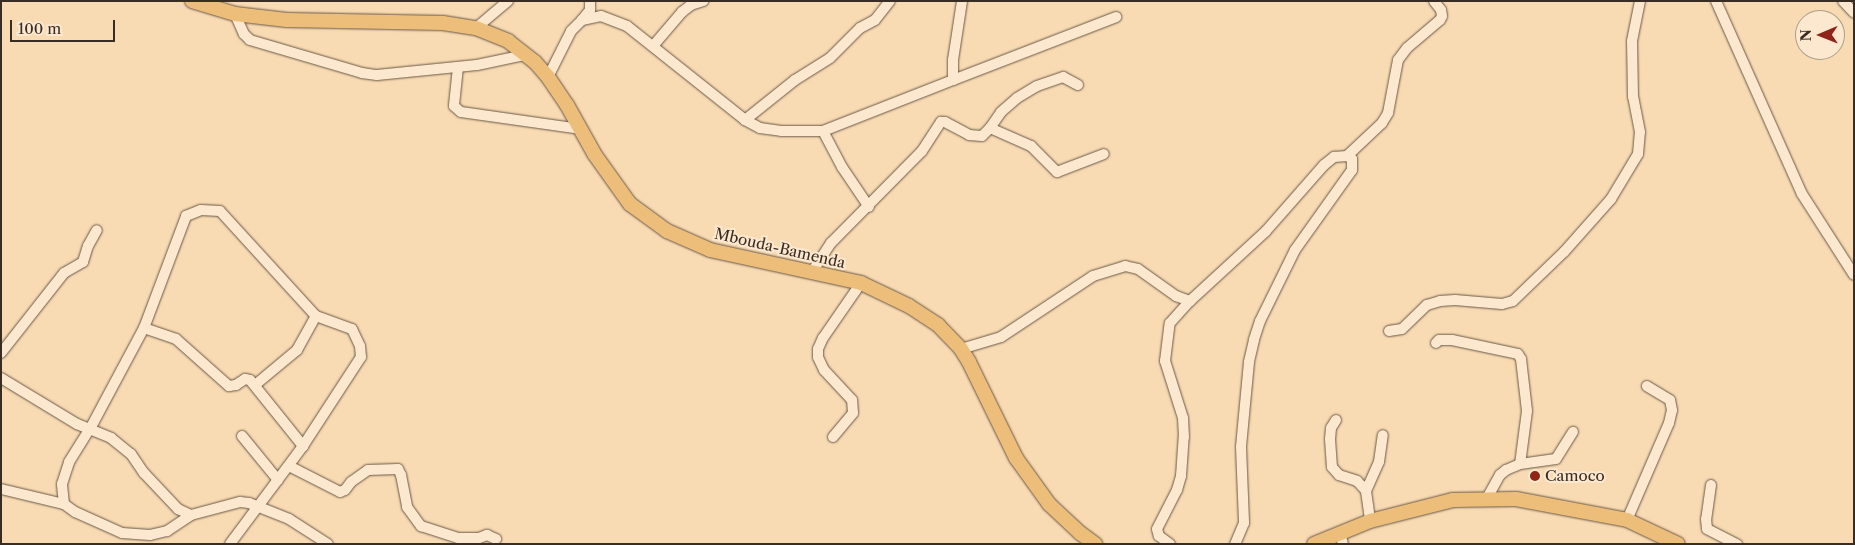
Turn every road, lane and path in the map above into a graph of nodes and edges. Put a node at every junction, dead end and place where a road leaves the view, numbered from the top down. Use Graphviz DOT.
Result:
graph roads {
  1 [pos="192,1"];
  2 [pos="508,1"];
  3 [pos="590,1"];
  4 [pos="702,1"];
  5 [pos="890,1"];
  6 [pos="962,1"];
  7 [pos="1434,1"];
  8 [pos="1640,1"];
  9 [pos="1716,1"];
  10 [pos="1843,1"];
  11 [pos="1854,13"];
  12 [pos="235,14"];
  13 [pos="1116,17"];
  14 [pos="582,20"];
  15 [pos="476,28"];
  16 [pos="652,46"];
  17 [pos="524,55"];
  18 [pos="458,68"];
  19 [pos="548,77"];
  20 [pos="953,80"];
  21 [pos="1078,85"];
  22 [pos="745,120"];
  23 [pos="990,128"];
  24 [pos="580,129"];
  25 [pos="823,131"];
  26 [pos="1104,154"];
  27 [pos="1347,156"];
  28 [pos="869,207"];
  29 [pos="97,230"];
  30 [pos="812,272"];
  31 [pos="1854,275"];
  32 [pos="861,283"];
  33 [pos="1190,301"];
  34 [pos="316,316"];
  35 [pos="144,328"];
  36 [pos="1389,331"];
  37 [pos="1436,343"];
  38 [pos="961,349"];
  39 [pos="1,353"];
  40 [pos="1,378"];
  41 [pos="255,385"];
  42 [pos="1647,386"];
  43 [pos="1336,420"];
  44 [pos="90,429"];
  45 [pos="1573,432"];
  46 [pos="1384,435"];
  47 [pos="242,436"];
  48 [pos="833,436"];
  49 [pos="303,446"];
  50 [pos="1520,464"];
  51 [pos="289,466"];
  52 [pos="278,480"];
  53 [pos="1711,485"];
  54 [pos="1,489"];
  55 [pos="1366,490"];
  56 [pos="1486,500"];
  57 [pos="64,504"];
  58 [pos="259,506"];
  59 [pos="191,515"];
  60 [pos="1627,520"];
  61 [pos="1370,521"];
  62 [pos="1342,538"];
  63 [pos="496,539"];
  64 [pos="230,544"];
  65 [pos="328,544"];
  66 [pos="1095,544"];
  67 [pos="1170,544"];
  68 [pos="1235,544"];
  69 [pos="1314,544"];
  70 [pos="1678,544"];
  71 [pos="1737,544"];
  1 -- 12 [label="highway, Mbouda-Bamenda"];
  2 -- 15 [label="street"];
  3 -- 14 [label="street"];
  4 -- 16 [label="street"];
  5 -- 22 [label="street"];
  6 -- 20 [label="street"];
  7 -- 27 [label="street"];
  8 -- 36 [label="street"];
  9 -- 31 [label="street"];
  10 -- 11 [label="street"];
  12 -- 15 [label="highway, Mbouda-Bamenda"];
  12 -- 18 [label="street"];
  13 -- 20 [label="street"];
  14 -- 16 [label="street"];
  14 -- 19 [label="street"];
  15 -- 17 [label="highway, Mbouda-Bamenda"];
  16 -- 22 [label="street"];
  17 -- 18 [label="street"];
  17 -- 19 [label="highway, Mbouda-Bamenda"];
  18 -- 24 [label="street"];
  19 -- 24 [label="highway, Mbouda-Bamenda"];
  20 -- 25 [label="street"];
  21 -- 23 [label="street"];
  22 -- 25 [label="street"];
  23 -- 26 [label="street"];
  23 -- 28 [label="street"];
  24 -- 30 [label="highway, Mbouda-Bamenda"];
  25 -- 28 [label="street"];
  27 -- 33 [label="street"];
  27 -- 68 [label="street"];
  28 -- 30 [label="street"];
  29 -- 39 [label="street"];
  30 -- 32 [label="highway, Mbouda-Bamenda"];
  32 -- 38 [label="highway, Mbouda-Bamenda"];
  32 -- 48 [label="street"];
  33 -- 38 [label="street"];
  33 -- 67 [label="street"];
  34 -- 35 [label="street"];
  34 -- 41 [label="street"];
  34 -- 49 [label="street"];
  35 -- 41 [label="street"];
  35 -- 44 [label="street"];
  37 -- 50 [label="street"];
  38 -- 66 [label="highway, Mbouda-Bamenda"];
  40 -- 44 [label="street"];
  41 -- 49 [label="street"];
  42 -- 60 [label="street"];
  43 -- 55 [label="street"];
  44 -- 57 [label="street"];
  44 -- 59 [label="street"];
  45 -- 50 [label="street"];
  46 -- 55 [label="street"];
  47 -- 52 [label="street"];
  49 -- 51 [label="street"];
  50 -- 56 [label="street"];
  51 -- 52 [label="street"];
  51 -- 63 [label="street"];
  52 -- 58 [label="street"];
  53 -- 71 [label="street"];
  54 -- 57 [label="street"];
  55 -- 61 [label="street"];
  56 -- 60 [label="highway"];
  56 -- 61 [label="highway"];
  57 -- 59 [label="street"];
  58 -- 59 [label="street"];
  58 -- 64 [label="street"];
  58 -- 65 [label="street"];
  60 -- 70 [label="highway"];
  61 -- 62 [label="highway"];
  62 -- 69 [label="highway"];
}
